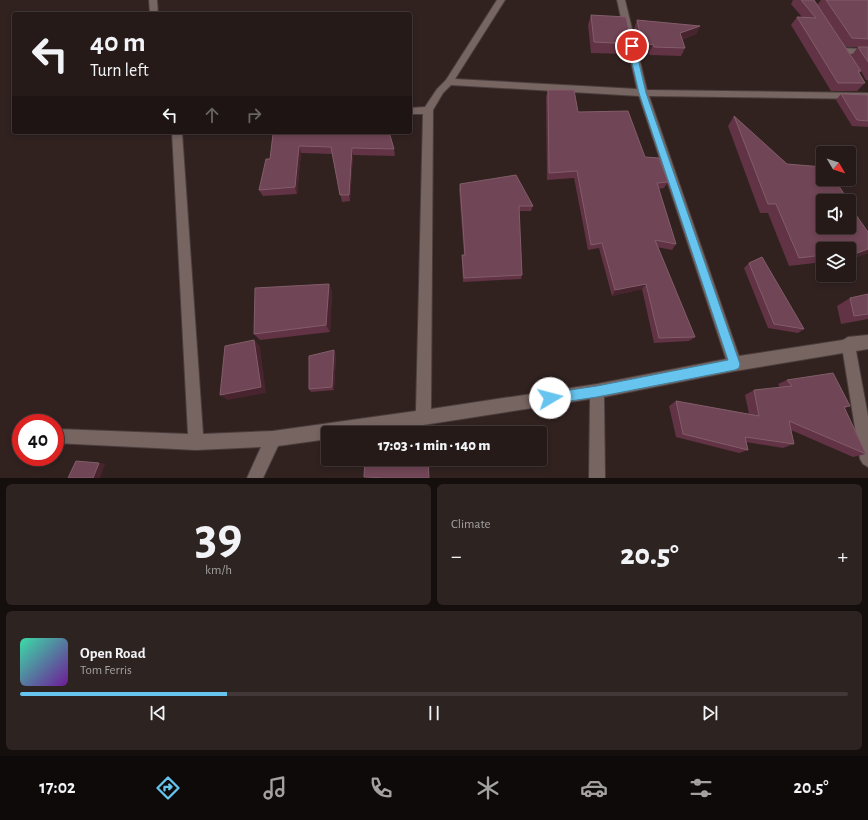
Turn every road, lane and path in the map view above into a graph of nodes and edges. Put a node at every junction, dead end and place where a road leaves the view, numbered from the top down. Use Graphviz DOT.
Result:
graph roads {
  1 [pos="153,0"];
  2 [pos="502,0"];
  3 [pos="621,0"];
  4 [pos="154,12"];
  5 [pos="868,52"];
  6 [pos="849,63"];
  7 [pos="449,82"];
  8 [pos="643,93"];
  9 [pos="868,96"];
  10 [pos="428,110"];
  11 [pos="412,111"];
  12 [pos="177,134"];
  13 [pos="868,342"];
  14 [pos="848,344"];
  15 [pos="735,364"];
  16 [pos="597,391"];
  17 [pos="423,417"];
  18 [pos="64,437"];
  19 [pos="273,439"];
  20 [pos="196,442"];
  21 [pos="868,459"];
  22 [pos="255,478"];
  23 [pos="597,478"];
  1 -- 4 [label="street"];
  2 -- 7 [label="street"];
  3 -- 8 [label="street"];
  5 -- 6 [label="street"];
  7 -- 8 [label="street"];
  7 -- 10 [label="street"];
  8 -- 9 [label="street"];
  8 -- 15 [label="street"];
  10 -- 11 [label="street"];
  10 -- 17 [label="street"];
  12 -- 20 [label="street"];
  13 -- 14 [label="street"];
  14 -- 15 [label="street"];
  14 -- 21 [label="street"];
  15 -- 16 [label="street"];
  16 -- 17 [label="street"];
  16 -- 23 [label="street"];
  17 -- 19 [label="street"];
  18 -- 20 [label="street"];
  19 -- 20 [label="street"];
  19 -- 22 [label="street"];
}
